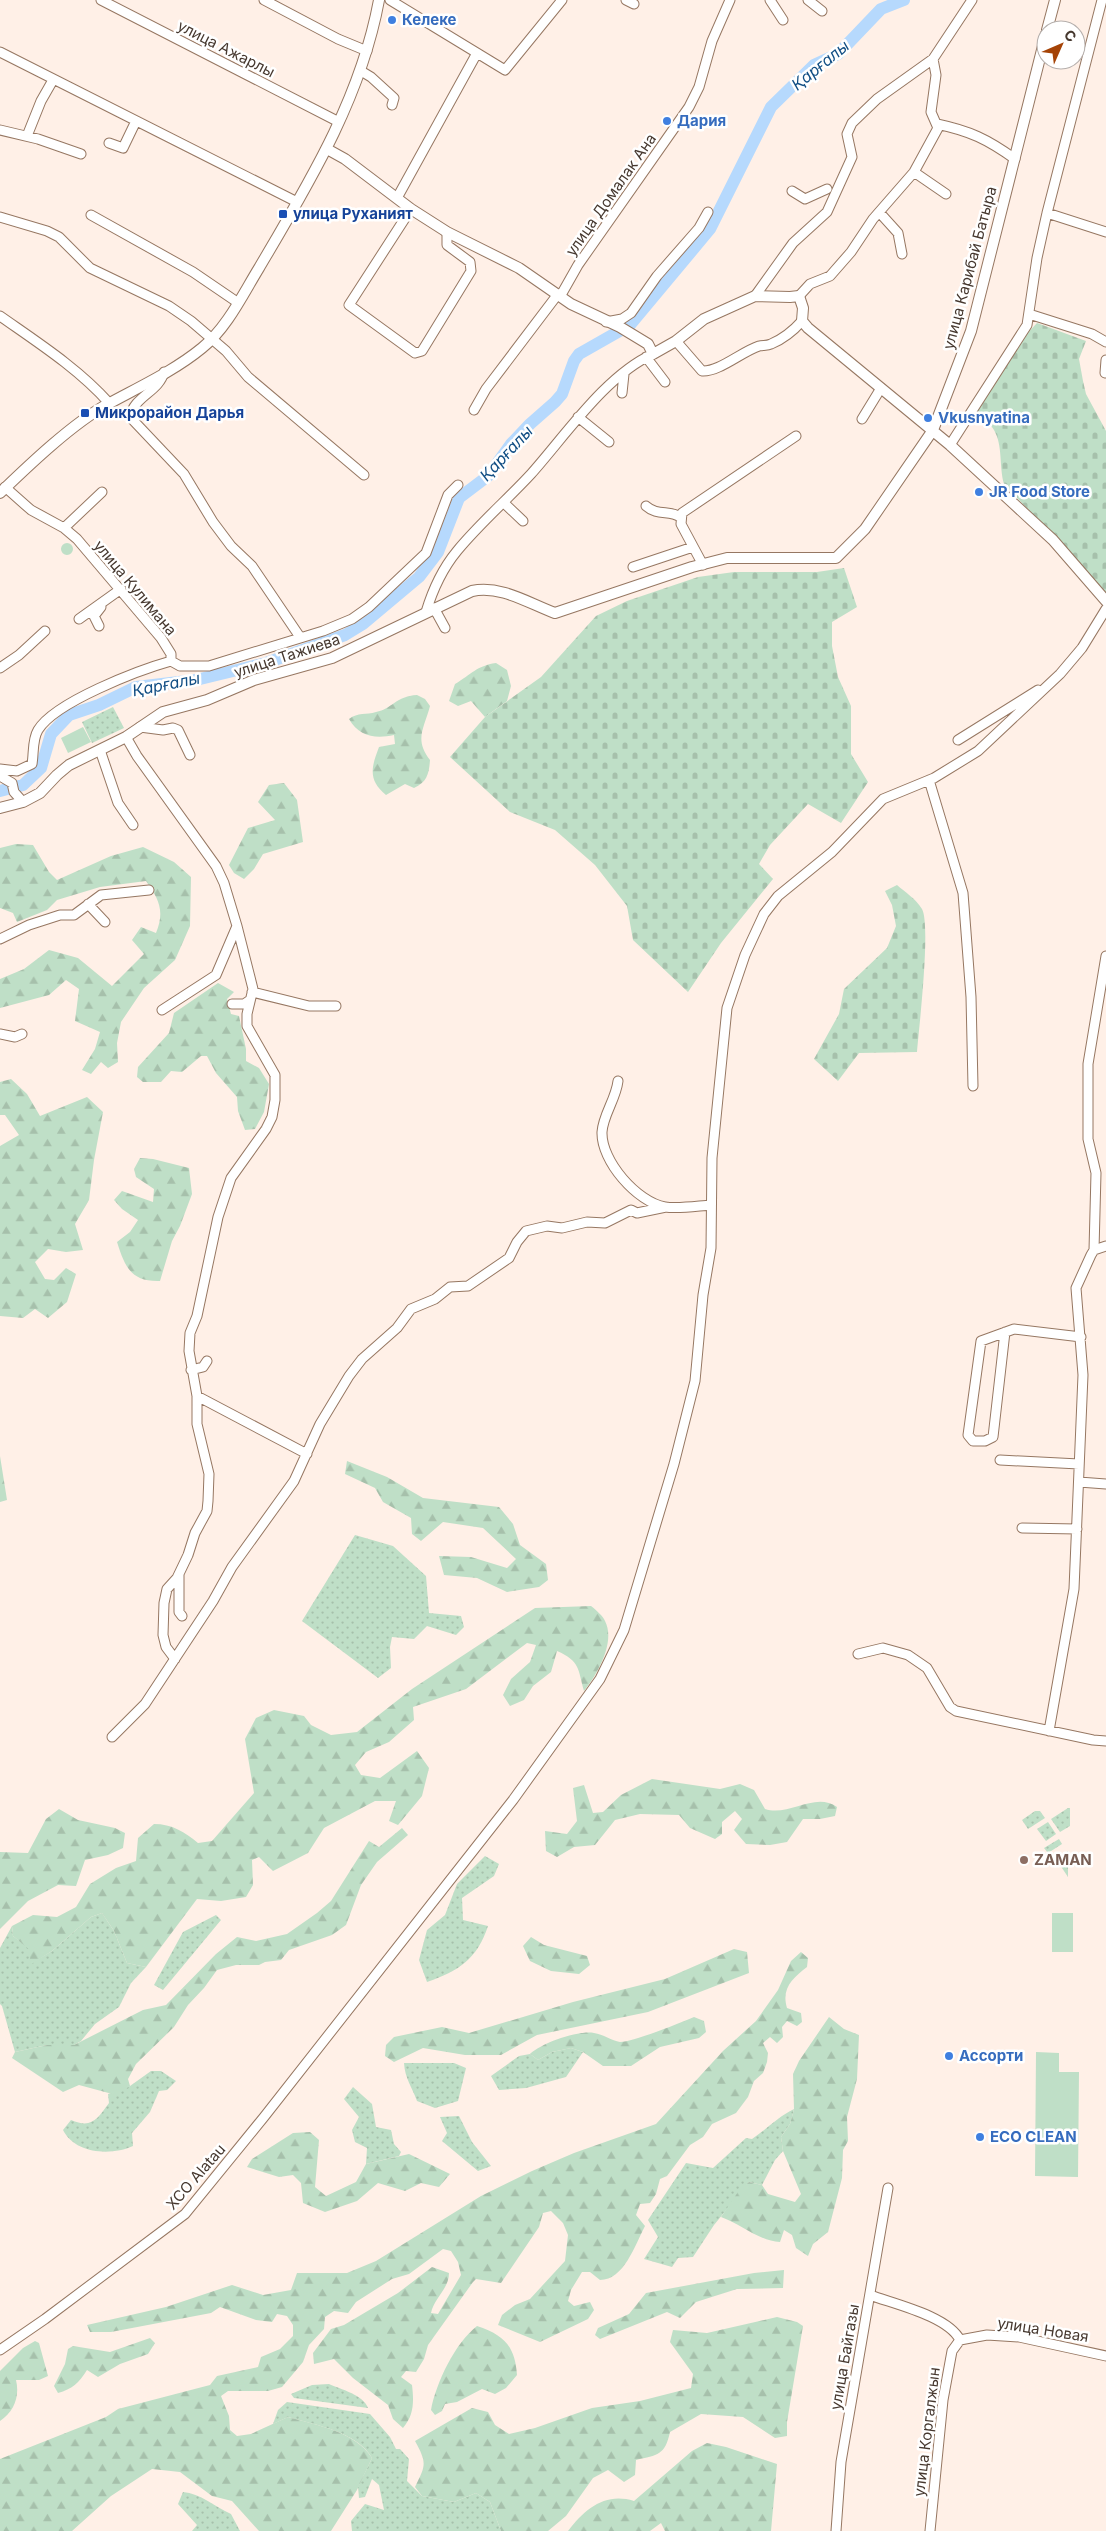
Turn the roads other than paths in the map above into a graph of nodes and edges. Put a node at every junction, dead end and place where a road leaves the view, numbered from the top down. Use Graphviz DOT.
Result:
graph roads {
  1 [pos="101,0"];
  2 [pos="264,0"];
  3 [pos="379,0"];
  4 [pos="390,0"];
  5 [pos="562,0"];
  6 [pos="730,0"];
  7 [pos="770,0"];
  8 [pos="808,0"];
  9 [pos="972,0"];
  10 [pos="1054,0"];
  11 [pos="1102,0"];
  12 [pos="822,11"];
  13 [pos="783,20"];
  14 [pos="1049,20"];
  15 [pos="367,51"];
  16 [pos="0,52"];
  17 [pos="478,53"];
  18 [pos="933,59"];
  19 [pos="1037,70"];
  20 [pos="361,71"];
  21 [pos="53,80"];
  22 [pos="392,105"];
  23 [pos="136,121"];
  24 [pos="339,122"];
  25 [pos="937,124"];
  26 [pos="0,130"];
  27 [pos="27,136"];
  28 [pos="109,143"];
  29 [pos="326,149"];
  30 [pos="82,154"];
  31 [pos="1015,159"];
  32 [pos="914,172"];
  33 [pos="828,190"];
  34 [pos="792,191"];
  35 [pos="946,194"];
  36 [pos="397,198"];
  37 [pos="297,202"];
  38 [pos="411,209"];
  39 [pos="708,212"];
  40 [pos="879,212"];
  41 [pos="1047,214"];
  42 [pos="91,215"];
  43 [pos="0,217"];
  44 [pos="447,232"];
  45 [pos="1106,232"];
  46 [pos="902,254"];
  47 [pos="560,294"];
  48 [pos="755,296"];
  49 [pos="798,296"];
  50 [pos="237,302"];
  51 [pos="1029,314"];
  52 [pos="0,316"];
  53 [pos="802,321"];
  54 [pos="606,322"];
  55 [pos="213,339"];
  56 [pos="676,341"];
  57 [pos="1106,342"];
  58 [pos="649,355"];
  59 [pos="1106,360"];
  60 [pos="164,372"];
  61 [pos="1105,373"];
  62 [pos="624,374"];
  63 [pos="665,382"];
  64 [pos="882,388"];
  65 [pos="622,393"];
  66 [pos="109,403"];
  67 [pos="474,410"];
  68 [pos="578,417"];
  69 [pos="862,419"];
  70 [pos="933,430"];
  71 [pos="796,436"];
  72 [pos="609,442"];
  73 [pos="950,445"];
  74 [pos="364,475"];
  75 [pos="458,485"];
  76 [pos="3,490"];
  77 [pos="102,492"];
  78 [pos="504,504"];
  79 [pos="646,506"];
  80 [pos="680,517"];
  81 [pos="523,521"];
  82 [pos="64,528"];
  83 [pos="693,547"];
  84 [pos="703,564"];
  85 [pos="633,566"];
  86 [pos="121,589"];
  87 [pos="112,597"];
  88 [pos="1106,601"];
  89 [pos="1106,609"];
  90 [pos="430,610"];
  91 [pos="79,619"];
  92 [pos="100,626"];
  93 [pos="445,628"];
  94 [pos="45,631"];
  95 [pos="300,637"];
  96 [pos="172,661"];
  97 [pos="0,668"];
  98 [pos="1051,682"];
  99 [pos="140,727"];
  100 [pos="126,737"];
  101 [pos="958,740"];
  102 [pos="100,750"];
  103 [pos="190,755"];
  104 [pos="0,769"];
  105 [pos="0,776"];
  106 [pos="929,780"];
  107 [pos="23,802"];
  108 [pos="0,808"];
  109 [pos="133,825"];
  110 [pos="149,890"];
  111 [pos="88,904"];
  112 [pos="105,922"];
  113 [pos="237,926"];
  114 [pos="0,939"];
  115 [pos="1106,956"];
  116 [pos="251,996"];
  117 [pos="232,1004"];
  118 [pos="336,1006"];
  119 [pos="162,1010"];
  120 [pos="0,1034"];
  121 [pos="22,1034"];
  122 [pos="618,1082"];
  123 [pos="973,1086"];
  124 [pos="711,1205"];
  125 [pos="666,1207"];
  126 [pos="1106,1246"];
  127 [pos="1094,1250"];
  128 [pos="1005,1332"];
  129 [pos="1080,1337"];
  130 [pos="207,1362"];
  131 [pos="192,1370"];
  132 [pos="197,1396"];
  133 [pos="307,1454"];
  134 [pos="1000,1460"];
  135 [pos="1079,1464"];
  136 [pos="1079,1482"];
  137 [pos="1106,1484"];
  138 [pos="1022,1528"];
  139 [pos="1077,1529"];
  140 [pos="179,1574"];
  141 [pos="182,1616"];
  142 [pos="858,1654"];
  143 [pos="175,1659"];
  144 [pos="1049,1731"];
  145 [pos="112,1737"];
  146 [pos="1106,1741"];
  147 [pos="888,2188"];
  148 [pos="870,2295"];
  149 [pos="960,2340"];
  150 [pos="0,2350"];
  151 [pos="1106,2356"];
  152 [pos="836,2531"];
  153 [pos="930,2531"];
  1 -- 24 [label="street, улица Ажарлы"];
  2 -- 15 [label="street"];
  3 -- 15 [label="street"];
  4 -- 17 [label="street"];
  5 -- 17 [label="street"];
  6 -- 47 [label="street, улица Домалак Ана"];
  7 -- 13 [label="street"];
  8 -- 12 [label="street"];
  9 -- 18 [label="street"];
  10 -- 14 [label="street"];
  11 -- 41 [label="street"];
  15 -- 20 [label="street"];
  16 -- 21 [label="street"];
  17 -- 36 [label="street"];
  18 -- 25 [label="street"];
  18 -- 33 [label="street"];
  19 -- 31 [label="street, улица Карибай Батыра"];
  20 -- 22 [label="street"];
  20 -- 24 [label="street"];
  21 -- 23 [label="street"];
  21 -- 27 [label="street"];
  23 -- 28 [label="street"];
  23 -- 37 [label="street"];
  24 -- 29 [label="street"];
  25 -- 31 [label="street"];
  25 -- 32 [label="street"];
  26 -- 27 [label="street"];
  27 -- 30 [label="street"];
  29 -- 36 [label="street"];
  29 -- 37 [label="street"];
  31 -- 70 [label="street, улица Карибай Батыра"];
  32 -- 35 [label="street"];
  32 -- 40 [label="street"];
  33 -- 34 [label="street"];
  33 -- 48 [label="street"];
  36 -- 38 [label="street"];
  37 -- 50 [label="street"];
  38 -- 44 [label="street"];
  38 -- 44 [label="street"];
  39 -- 54 [label="street"];
  40 -- 46 [label="street"];
  40 -- 49 [label="street"];
  41 -- 45 [label="street"];
  41 -- 51 [label="street"];
  42 -- 50 [label="street"];
  43 -- 55 [label="street"];
  44 -- 47 [label="street"];
  47 -- 54 [label="street"];
  47 -- 67 [label="street, улица Домалак Ана"];
  48 -- 49 [label="street"];
  48 -- 56 [label="street"];
  49 -- 53 [label="street"];
  50 -- 55 [label="street"];
  51 -- 57 [label="street"];
  51 -- 73 [label="street"];
  52 -- 66 [label="street"];
  53 -- 56 [label="street"];
  53 -- 64 [label="street"];
  54 -- 58 [label="street"];
  55 -- 60 [label="street"];
  55 -- 74 [label="street"];
  56 -- 58 [label="street"];
  58 -- 62 [label="street"];
  58 -- 63 [label="street"];
  59 -- 61 [label="street"];
  60 -- 66 [label="street"];
  60 -- 95 [label="street"];
  62 -- 65 [label="street"];
  62 -- 68 [label="street"];
  64 -- 69 [label="street"];
  64 -- 70 [label="street"];
  66 -- 76 [label="street"];
  68 -- 72 [label="street"];
  68 -- 78 [label="street"];
  70 -- 73 [label="street"];
  70 -- 84 [label="street, улица Карибай Батыра"];
  71 -- 80 [label="street"];
  73 -- 88 [label="street"];
  75 -- 95 [label="street"];
  76 -- 82 [label="street, улица Кулимана"];
  77 -- 82 [label="street"];
  78 -- 81 [label="street"];
  78 -- 90 [label="street"];
  79 -- 80 [label="street"];
  80 -- 83 [label="street"];
  82 -- 86 [label="street, улица Кулимана"];
  83 -- 84 [label="street"];
  83 -- 85 [label="street"];
  84 -- 90 [label="street, улица Карибай Батыра"];
  86 -- 87 [label="street"];
  86 -- 96 [label="street, улица Кулимана"];
  87 -- 91 [label="street"];
  87 -- 92 [label="street"];
  89 -- 98 [label="street"];
  90 -- 93 [label="street"];
  90 -- 99 [label="street, улица Тажиева"];
  94 -- 97 [label="street"];
  95 -- 96 [label="street"];
  96 -- 104 [label="street"];
  98 -- 101 [label="street"];
  98 -- 106 [label="street, XCO Alatau"];
  99 -- 100 [label="street, улица Тажиева"];
  99 -- 103 [label="street"];
  100 -- 102 [label="street, улица Тажиева"];
  100 -- 113 [label="street"];
  102 -- 107 [label="street, улица Тажиева"];
  102 -- 109 [label="street"];
  105 -- 107 [label="street"];
  106 -- 123 [label="street"];
  106 -- 124 [label="street, XCO Alatau"];
  107 -- 108 [label="street, улица Тажиева"];
  110 -- 111 [label="street"];
  111 -- 112 [label="street"];
  111 -- 114 [label="street"];
  113 -- 116 [label="street"];
  113 -- 119 [label="street"];
  115 -- 127 [label="street"];
  116 -- 117 [label="street"];
  116 -- 118 [label="street"];
  116 -- 131 [label="street"];
  120 -- 121 [label="street"];
  122 -- 125 [label="street"];
  124 -- 125 [label="street"];
  124 -- 150 [label="street, XCO Alatau"];
  125 -- 133 [label="street"];
  126 -- 127 [label="street"];
  127 -- 129 [label="street"];
  128 -- 128 [label="street"];
  128 -- 129 [label="street"];
  129 -- 135 [label="street"];
  130 -- 131 [label="street"];
  131 -- 132 [label="street"];
  132 -- 133 [label="street"];
  132 -- 140 [label="street"];
  133 -- 143 [label="street"];
  134 -- 135 [label="street"];
  135 -- 136 [label="street"];
  136 -- 137 [label="street"];
  136 -- 139 [label="street"];
  138 -- 139 [label="street"];
  139 -- 144 [label="street"];
  140 -- 141 [label="street"];
  140 -- 143 [label="street"];
  142 -- 144 [label="street"];
  143 -- 145 [label="street"];
  144 -- 146 [label="street"];
  147 -- 148 [label="street, улица Байгазы"];
  148 -- 149 [label="street"];
  148 -- 152 [label="street, улица Байгазы"];
  149 -- 151 [label="street, улица Новая"];
  149 -- 153 [label="street, улица Коргалжын"];
}
